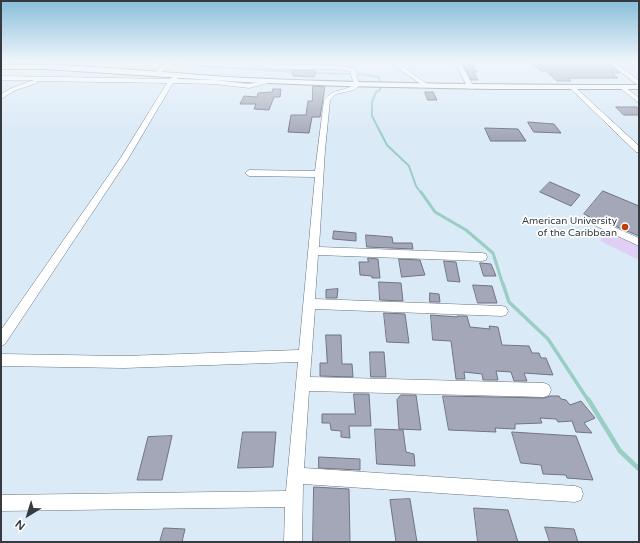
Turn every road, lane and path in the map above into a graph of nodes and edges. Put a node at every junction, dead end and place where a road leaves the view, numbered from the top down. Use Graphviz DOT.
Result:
graph roads {
  1 [pos="22,86"];
  2 [pos="168,86"];
  3 [pos="355,86"];
  4 [pos="435,86"];
  5 [pos="628,86"];
  6 [pos="622,87"];
  7 [pos="472,88"];
  8 [pos="573,88"];
  9 [pos="1,97"];
  10 [pos="639,101"];
  11 [pos="639,150"];
  12 [pos="249,173"];
  13 [pos="319,174"];
  14 [pos="598,223"];
  15 [pos="639,242"];
  16 [pos="313,251"];
  17 [pos="482,257"];
  18 [pos="310,304"];
  19 [pos="502,312"];
  20 [pos="1,340"];
  21 [pos="306,356"];
  22 [pos="1,360"];
  23 [pos="304,384"];
  24 [pos="544,390"];
  25 [pos="296,475"];
  26 [pos="574,494"];
  27 [pos="294,499"];
  28 [pos="1,503"];
  29 [pos="293,542"];
  1 -- 9 [label="street"];
  2 -- 20 [label="street"];
  3 -- 13 [label="street"];
  4 -- 7 [label="main road"];
  5 -- 6 [label="main road"];
  6 -- 8 [label="main road"];
  6 -- 10 [label="street"];
  7 -- 8 [label="main road"];
  8 -- 11 [label="street"];
  12 -- 13 [label="street"];
  13 -- 16 [label="street"];
  14 -- 15 [label="street"];
  16 -- 17 [label="street"];
  16 -- 18 [label="street"];
  18 -- 19 [label="street"];
  18 -- 21 [label="street"];
  21 -- 22 [label="street"];
  21 -- 23 [label="street"];
  23 -- 24 [label="street"];
  23 -- 25 [label="street"];
  25 -- 26 [label="street"];
  25 -- 27 [label="street"];
  27 -- 28 [label="street"];
  27 -- 29 [label="street"];
}
